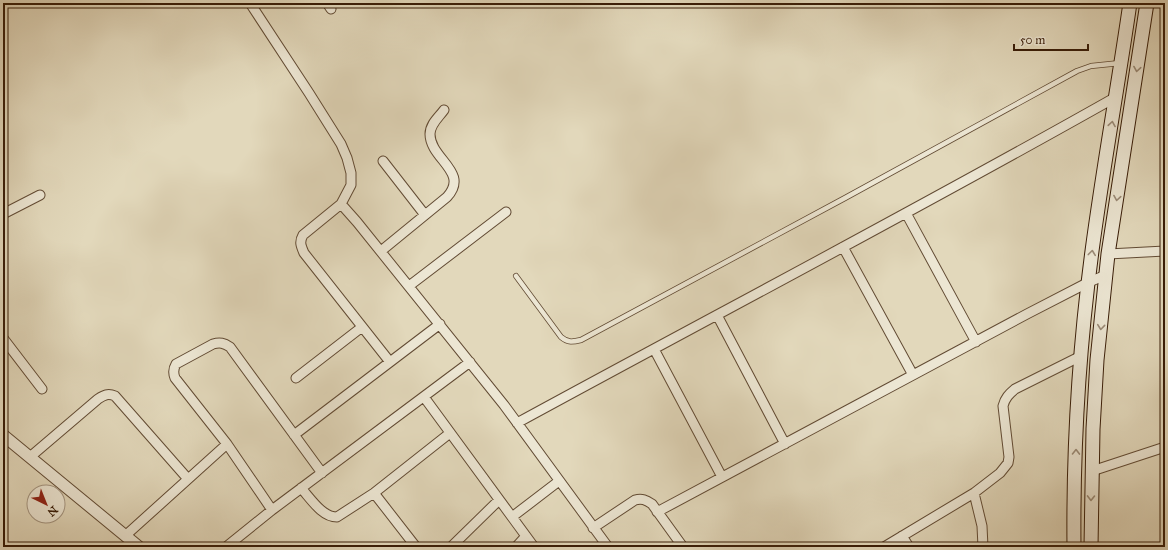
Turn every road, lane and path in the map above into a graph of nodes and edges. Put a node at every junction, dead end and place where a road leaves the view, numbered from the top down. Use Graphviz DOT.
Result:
graph roads {
  1 [pos="250,3"];
  2 [pos="1130,3"];
  3 [pos="1147,3"];
  4 [pos="1122,63"];
  5 [pos="1116,97"];
  6 [pos="444,110"];
  7 [pos="383,161"];
  8 [pos="40,196"];
  9 [pos="341,204"];
  10 [pos="506,212"];
  11 [pos="906,213"];
  12 [pos="3,214"];
  13 [pos="425,215"];
  14 [pos="843,247"];
  15 [pos="381,251"];
  16 [pos="1165,251"];
  17 [pos="1108,254"];
  18 [pos="1106,275"];
  19 [pos="516,276"];
  20 [pos="1089,282"];
  21 [pos="409,286"];
  22 [pos="717,315"];
  23 [pos="440,324"];
  24 [pos="362,327"];
  25 [pos="3,338"];
  26 [pos="976,342"];
  27 [pos="654,349"];
  28 [pos="1081,356"];
  29 [pos="390,362"];
  30 [pos="470,362"];
  31 [pos="913,375"];
  32 [pos="296,378"];
  33 [pos="42,389"];
  34 [pos="424,397"];
  35 [pos="518,424"];
  36 [pos="450,433"];
  37 [pos="3,435"];
  38 [pos="294,435"];
  39 [pos="227,444"];
  40 [pos="785,444"];
  41 [pos="1165,447"];
  42 [pos="30,457"];
  43 [pos="1092,471"];
  44 [pos="322,473"];
  45 [pos="722,477"];
  46 [pos="188,479"];
  47 [pos="559,481"];
  48 [pos="301,488"];
  49 [pos="374,493"];
  50 [pos="974,493"];
  51 [pos="499,500"];
  52 [pos="272,510"];
  53 [pos="657,512"];
  54 [pos="512,517"];
  55 [pos="593,528"];
  56 [pos="125,536"];
  57 [pos="526,536"];
  58 [pos="902,536"];
  59 [pos="139,547"];
  60 [pos="226,547"];
  61 [pos="416,547"];
  62 [pos="451,547"];
  63 [pos="516,547"];
  64 [pos="534,547"];
  65 [pos="608,547"];
  66 [pos="683,547"];
  67 [pos="884,547"];
  68 [pos="909,547"];
  69 [pos="983,547"];
  70 [pos="1074,547"];
  71 [pos="1091,547"];
  1 -- 9 [label="street"];
  2 -- 4 [label="main road"];
  3 -- 17 [label="main road, one-way"];
  4 -- 5 [label="main road"];
  4 -- 19 [label="lane"];
  5 -- 11 [label="street"];
  20 -- 5 [label="main road, one-way"];
  6 -- 13 [label="street"];
  7 -- 13 [label="street"];
  8 -- 12 [label="street"];
  9 -- 15 [label="street"];
  9 -- 24 [label="street"];
  10 -- 21 [label="street"];
  11 -- 14 [label="street"];
  11 -- 26 [label="street"];
  13 -- 15 [label="street"];
  14 -- 22 [label="street"];
  14 -- 31 [label="street"];
  15 -- 21 [label="street"];
  16 -- 17 [label="street"];
  17 -- 18 [label="main road"];
  18 -- 20 [label="street"];
  18 -- 43 [label="main road, one-way"];
  20 -- 26 [label="street"];
  20 -- 28 [label="main road"];
  21 -- 23 [label="street"];
  22 -- 27 [label="street"];
  22 -- 40 [label="street"];
  23 -- 29 [label="street"];
  23 -- 30 [label="street"];
  24 -- 29 [label="street"];
  24 -- 32 [label="street"];
  25 -- 33 [label="street"];
  26 -- 31 [label="street"];
  27 -- 35 [label="street"];
  27 -- 45 [label="street"];
  28 -- 50 [label="street"];
  70 -- 28 [label="main road, one-way"];
  29 -- 38 [label="street"];
  30 -- 34 [label="street"];
  30 -- 35 [label="street"];
  31 -- 40 [label="street"];
  34 -- 36 [label="street"];
  34 -- 44 [label="street"];
  35 -- 47 [label="street"];
  36 -- 49 [label="street"];
  36 -- 51 [label="street"];
  37 -- 42 [label="street"];
  38 -- 39 [label="street"];
  38 -- 44 [label="street"];
  39 -- 46 [label="street"];
  39 -- 52 [label="street"];
  40 -- 45 [label="street"];
  41 -- 43 [label="street"];
  42 -- 46 [label="street"];
  42 -- 56 [label="street"];
  43 -- 71 [label="main road, one-way"];
  44 -- 48 [label="street"];
  45 -- 53 [label="street"];
  46 -- 56 [label="street"];
  47 -- 54 [label="street"];
  47 -- 55 [label="street"];
  48 -- 49 [label="street"];
  48 -- 52 [label="street"];
  49 -- 61 [label="street"];
  50 -- 58 [label="street"];
  50 -- 69 [label="street"];
  51 -- 54 [label="street"];
  51 -- 62 [label="street"];
  52 -- 60 [label="street"];
  53 -- 55 [label="street"];
  53 -- 66 [label="street"];
  54 -- 57 [label="street"];
  55 -- 65 [label="street"];
  56 -- 59 [label="street"];
  57 -- 63 [label="street"];
  57 -- 64 [label="street"];
  58 -- 67 [label="street"];
  58 -- 68 [label="street"];
}
